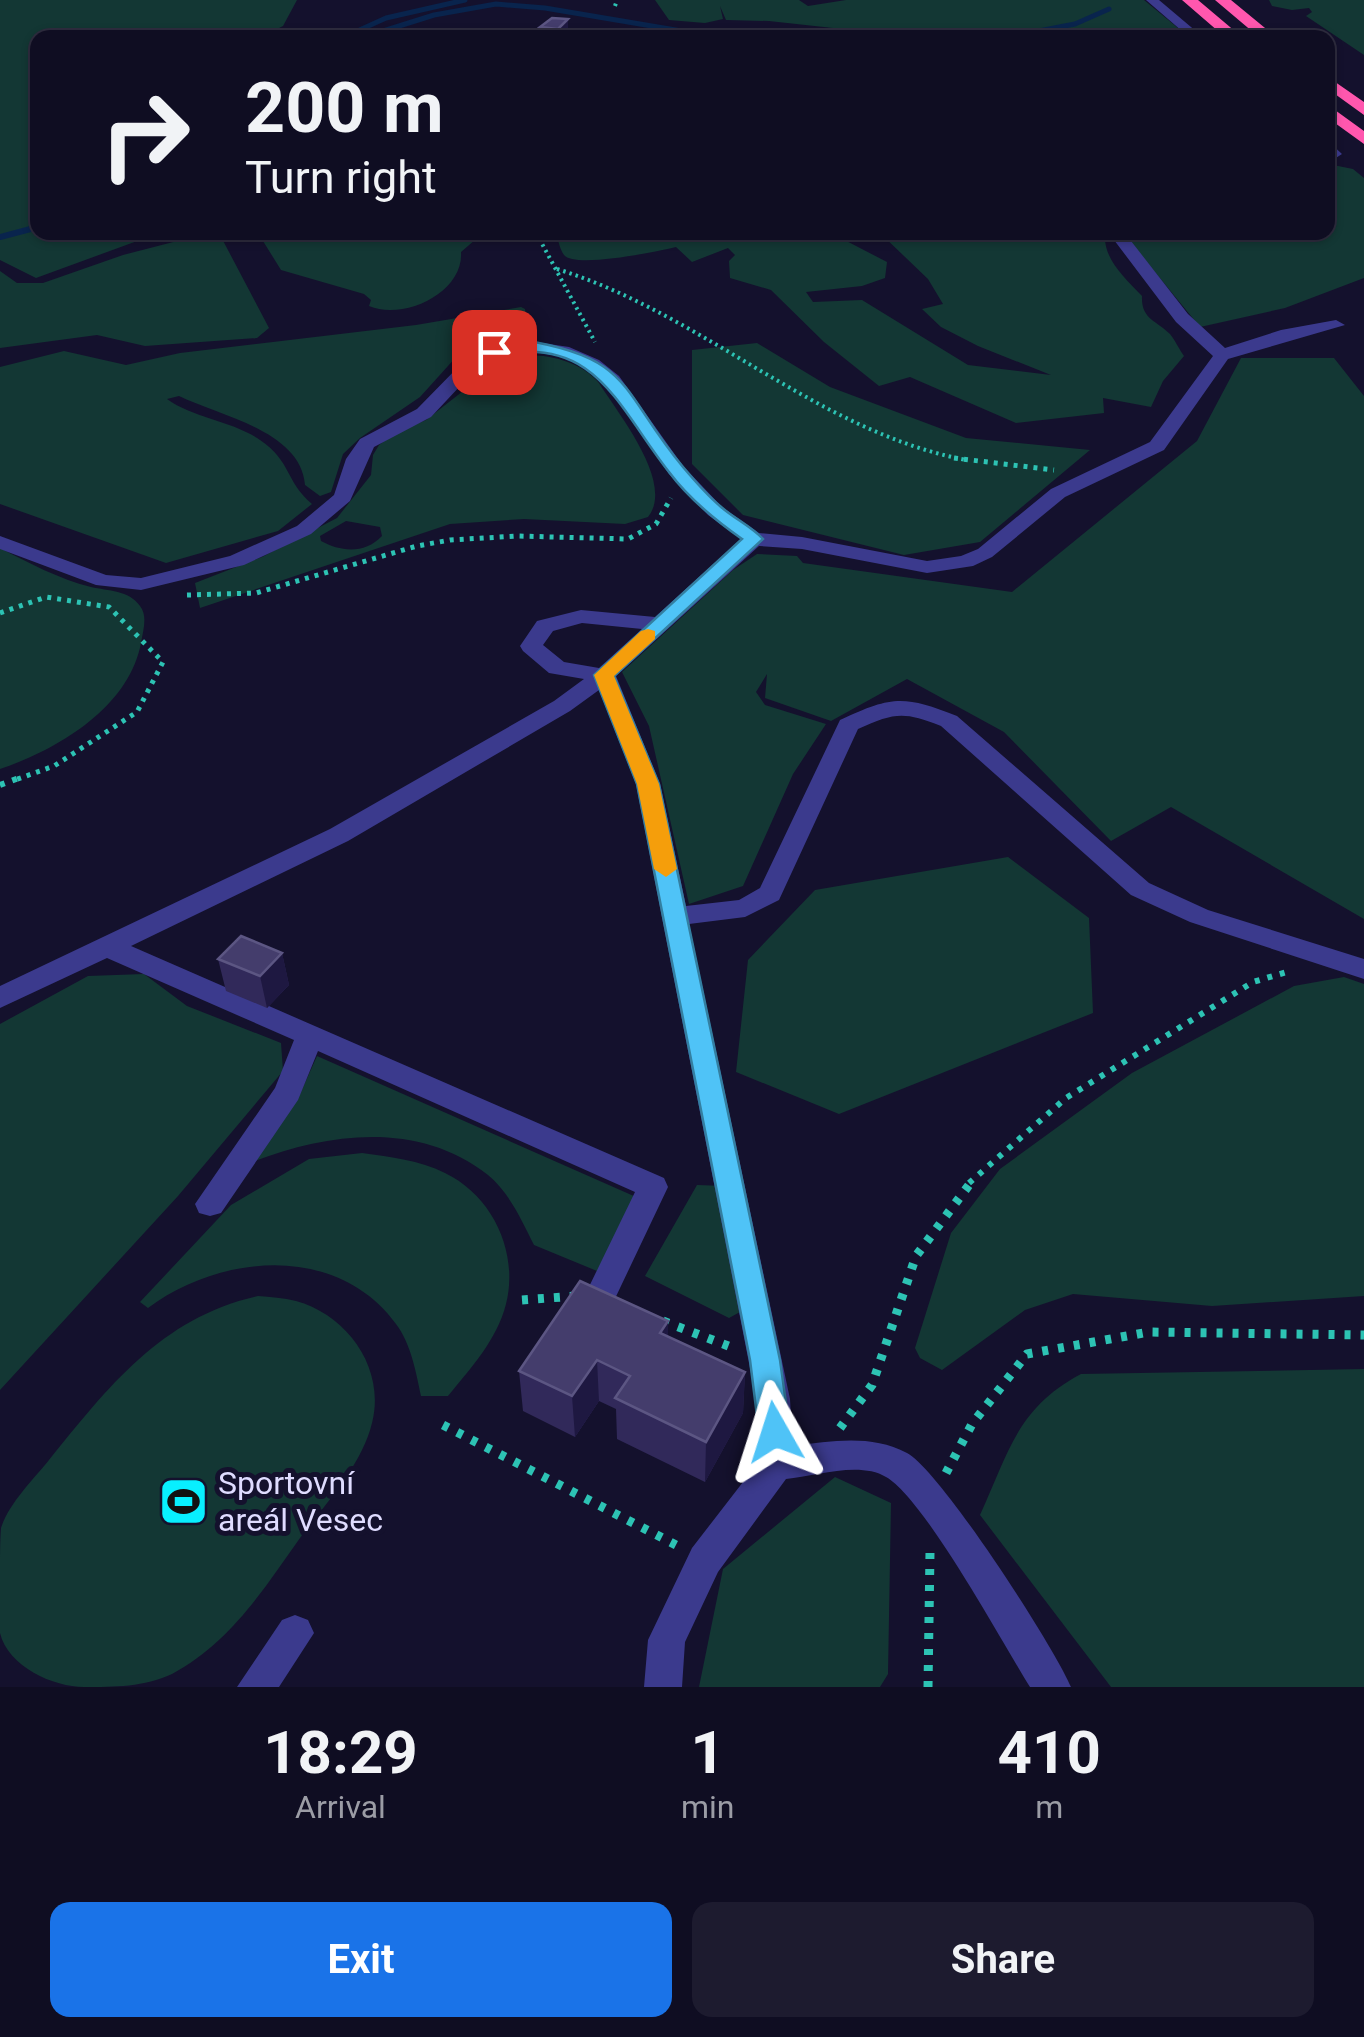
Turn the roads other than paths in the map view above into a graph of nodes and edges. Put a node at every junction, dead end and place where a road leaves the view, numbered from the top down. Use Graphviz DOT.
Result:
graph roads {
  1 [pos="1152,0"];
  2 [pos="1188,0"];
  3 [pos="1222,0"];
  4 [pos="1188,30"];
  5 [pos="1226,30"];
  6 [pos="1260,30"];
  7 [pos="1335,87"];
  8 [pos="1364,110"];
  9 [pos="1335,116"];
  10 [pos="1364,139"];
  11 [pos="1120,240"];
  12 [pos="1336,325"];
  13 [pos="1222,354"];
  14 [pos="754,539"];
  15 [pos="0,542"];
  16 [pos="660,624"];
  17 [pos="604,675"];
  18 [pos="676,916"];
  19 [pos="108,947"];
  20 [pos="1364,968"];
  21 [pos="0,998"];
  22 [pos="310,1037"];
  23 [pos="210,1204"];
  24 [pos="600,1297"];
  25 [pos="777,1464"];
  26 [pos="295,1633"];
  27 [pos="256,1687"];
  28 [pos="663,1687"];
  29 [pos="1052,1687"];
  1 -- 4 [label="street"];
  2 -- 5 [label="highway"];
  3 -- 6 [label="highway"];
  7 -- 8 [label="highway"];
  9 -- 10 [label="highway"];
  11 -- 13 [label="street"];
  12 -- 13 [label="street"];
  13 -- 14 [label="street"];
  14 -- 15 [label="street"];
  14 -- 16 [label="street"];
  16 -- 17 [label="street"];
  16 -- 17 [label="street"];
  17 -- 18 [label="street"];
  17 -- 19 [label="street"];
  18 -- 20 [label="street"];
  18 -- 25 [label="street"];
  19 -- 21 [label="street"];
  19 -- 22 [label="street"];
  22 -- 23 [label="street"];
  22 -- 24 [label="street"];
  25 -- 28 [label="street"];
  25 -- 29 [label="street"];
  26 -- 27 [label="street"];
}
